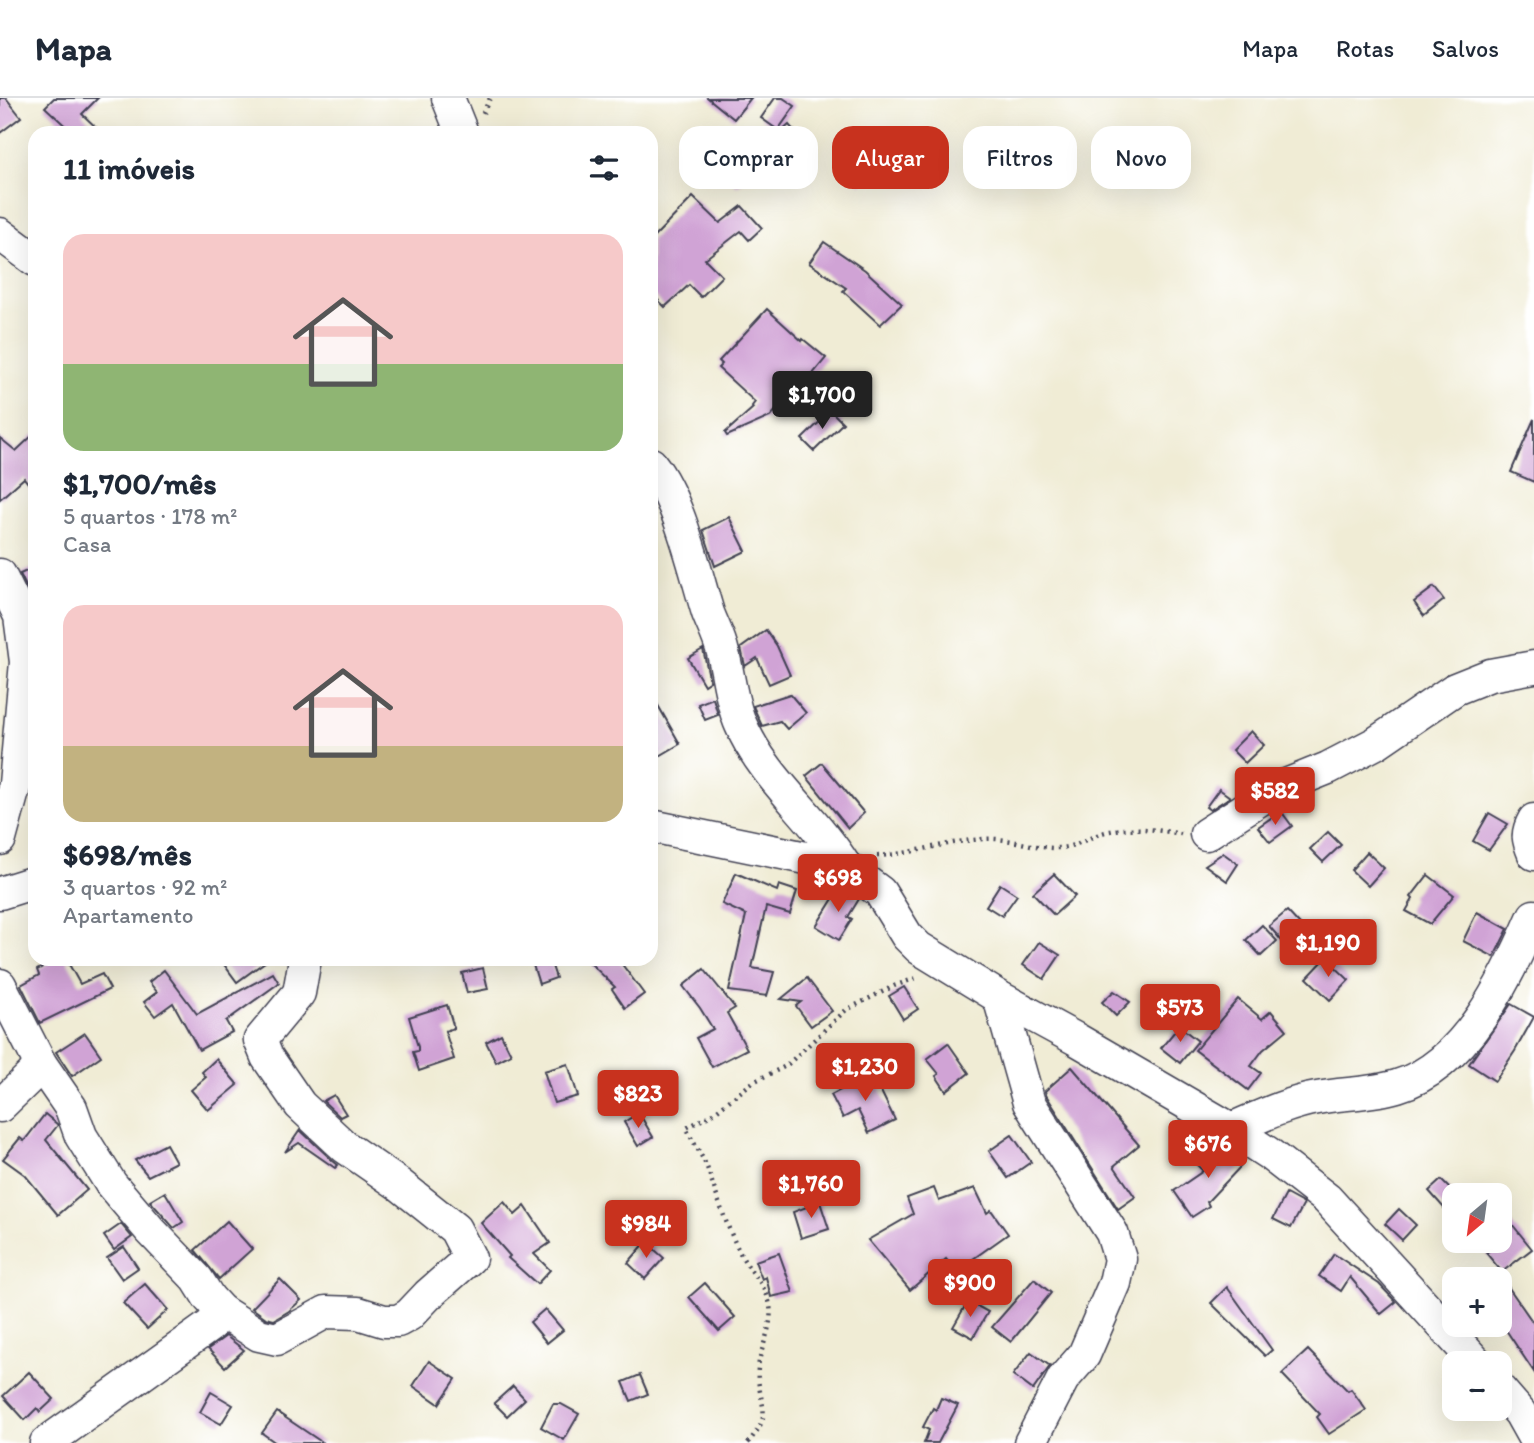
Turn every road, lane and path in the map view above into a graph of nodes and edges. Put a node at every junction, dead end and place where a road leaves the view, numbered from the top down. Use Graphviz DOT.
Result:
graph roads {
  1 [pos="448,98"];
  2 [pos="459,126"];
  3 [pos="0,234"];
  4 [pos="28,255"];
  5 [pos="658,477"];
  6 [pos="0,575"];
  7 [pos="1534,667"];
  8 [pos="1534,820"];
  9 [pos="658,827"];
  10 [pos="1206,834"];
  11 [pos="0,839"];
  12 [pos="1534,854"];
  13 [pos="845,866"];
  14 [pos="28,884"];
  15 [pos="0,893"];
  16 [pos="1534,916"];
  17 [pos="304,966"];
  18 [pos="1528,966"];
  19 [pos="951,967"];
  20 [pos="0,985"];
  21 [pos="999,997"];
  22 [pos="40,1063"];
  23 [pos="0,1107"];
  24 [pos="1231,1129"];
  25 [pos="221,1311"];
  26 [pos="1466,1351"];
  27 [pos="1512,1404"];
  28 [pos="1534,1438"];
  29 [pos="46,1443"];
  30 [pos="748,1443"];
  31 [pos="1030,1443"];
  1 -- 2 [label="street"];
  3 -- 4 [label="street"];
  5 -- 13 [label="street"];
  6 -- 11 [label="street"];
  7 -- 10 [label="street"];
  8 -- 12 [label="street"];
  9 -- 13 [label="street"];
  10 -- 13 [label="path"];
  13 -- 19 [label="street"];
  14 -- 15 [label="street"];
  16 -- 18 [label="street"];
  17 -- 25 [label="street"];
  18 -- 24 [label="street"];
  19 -- 21 [label="street"];
  19 -- 30 [label="path"];
  20 -- 22 [label="street"];
  21 -- 24 [label="street"];
  21 -- 31 [label="street"];
  22 -- 23 [label="street"];
  22 -- 25 [label="street"];
  24 -- 26 [label="street"];
  25 -- 29 [label="street"];
  27 -- 28 [label="street"];
}
